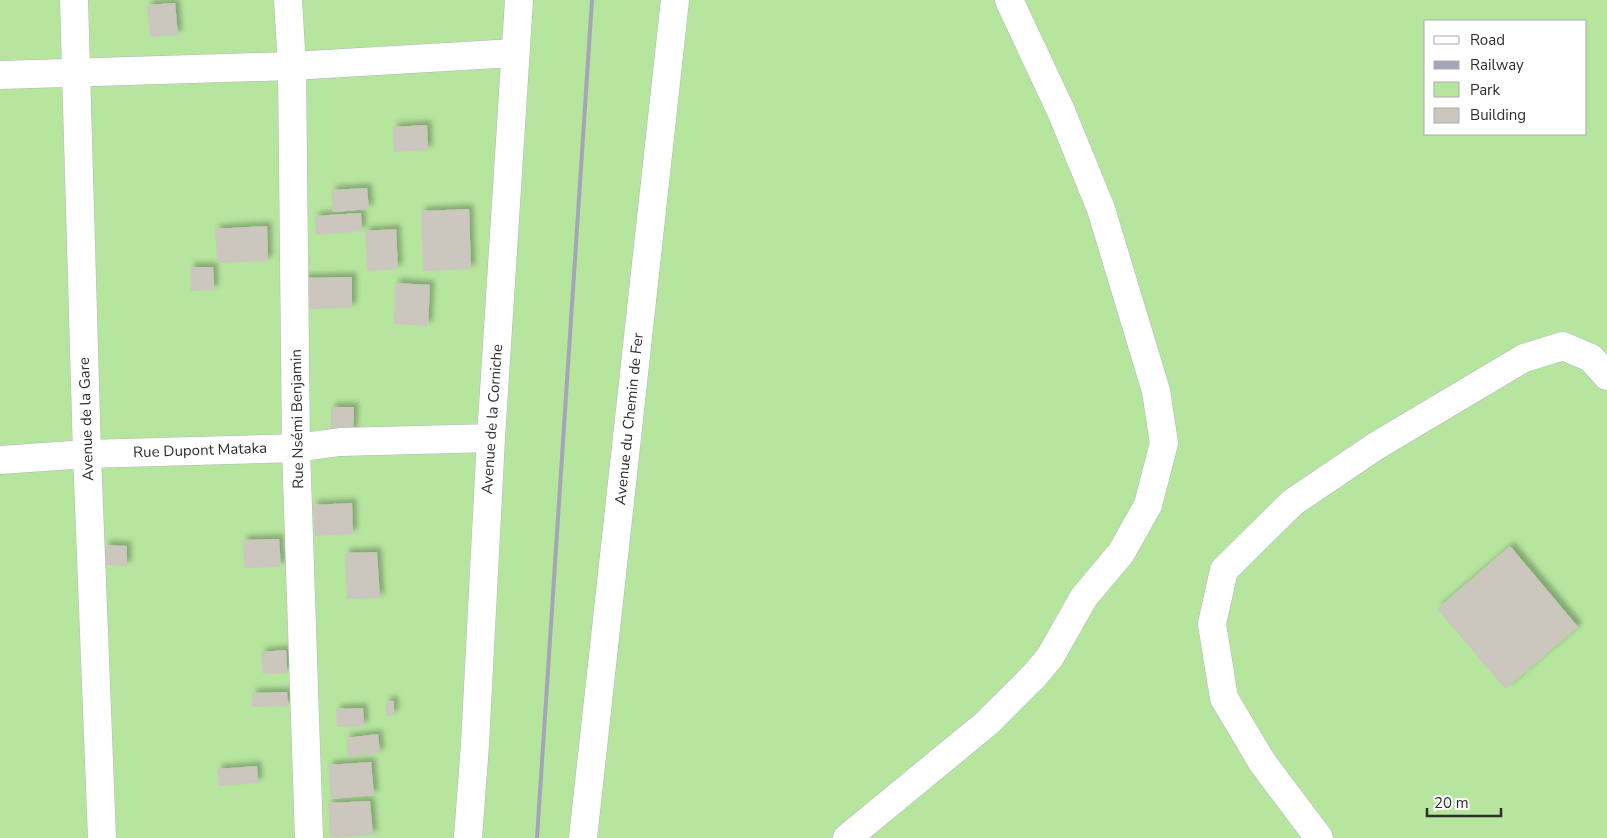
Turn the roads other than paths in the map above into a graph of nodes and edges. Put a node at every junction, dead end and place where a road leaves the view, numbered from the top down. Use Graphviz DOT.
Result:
graph roads {
  1 [pos="74,0"];
  2 [pos="288,0"];
  3 [pos="519,0"];
  4 [pos="675,0"];
  5 [pos="1009,0"];
  6 [pos="515,53"];
  7 [pos="292,66"];
  8 [pos="76,71"];
  9 [pos="0,75"];
  10 [pos="1607,376"];
  11 [pos="490,438"];
  12 [pos="296,448"];
  13 [pos="87,454"];
  14 [pos="0,460"];
  15 [pos="102,838"];
  16 [pos="309,838"];
  17 [pos="468,838"];
  18 [pos="583,838"];
  19 [pos="847,838"];
  20 [pos="1319,838"];
  1 -- 8 [label="street, Avenue de la Gare"];
  2 -- 7 [label="street, Rue Nsémi Benjamin"];
  3 -- 6 [label="street, Avenue de la Corniche"];
  4 -- 18 [label="street, Avenue du Chemin de Fer"];
  5 -- 19 [label="street"];
  6 -- 7 [label="street"];
  6 -- 11 [label="street, Avenue de la Corniche"];
  7 -- 8 [label="street"];
  7 -- 12 [label="street, Rue Nsémi Benjamin"];
  8 -- 9 [label="street"];
  8 -- 13 [label="street, Avenue de la Gare"];
  10 -- 20 [label="street"];
  11 -- 12 [label="street, Rue Dupont Mataka"];
  11 -- 17 [label="street, Avenue de la Corniche"];
  12 -- 13 [label="street, Rue Dupont Mataka"];
  12 -- 16 [label="street, Rue Nsémi Benjamin"];
  13 -- 14 [label="street, Rue Dupont Mataka"];
  13 -- 15 [label="street, Avenue de la Gare"];
}
